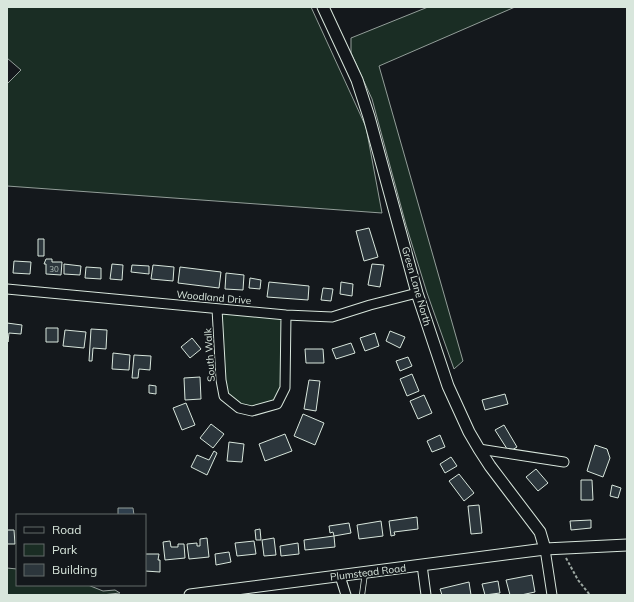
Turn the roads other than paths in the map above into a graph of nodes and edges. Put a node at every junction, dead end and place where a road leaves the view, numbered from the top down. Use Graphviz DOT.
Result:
graph roads {
  1 [pos="323,7"];
  2 [pos="7,289"];
  3 [pos="417,293"];
  4 [pos="217,309"];
  5 [pos="286,315"];
  6 [pos="479,449"];
  7 [pos="564,462"];
  8 [pos="627,545"];
  9 [pos="545,549"];
  10 [pos="422,565"];
  11 [pos="366,572"];
  12 [pos="340,576"];
  13 [pos="190,595"];
  14 [pos="346,595"];
  15 [pos="362,595"];
  16 [pos="426,595"];
  17 [pos="552,595"];
  1 -- 3 [label="street, Green Lane North"];
  2 -- 4 [label="street, Woodland Drive"];
  3 -- 5 [label="street, Woodland Drive"];
  3 -- 6 [label="street, Green Lane North"];
  4 -- 5 [label="street, Woodland Drive"];
  4 -- 5 [label="street, South Walk"];
  6 -- 7 [label="street"];
  6 -- 9 [label="street, Green Lane North"];
  8 -- 9 [label="street, Plumstead Road"];
  9 -- 10 [label="street, Plumstead Road"];
  9 -- 17 [label="street"];
  10 -- 11 [label="street, Plumstead Road"];
  10 -- 16 [label="street"];
  11 -- 12 [label="street, Plumstead Road"];
  11 -- 15 [label="lane"];
  12 -- 13 [label="street, Plumstead Road"];
  12 -- 14 [label="street"];
}
